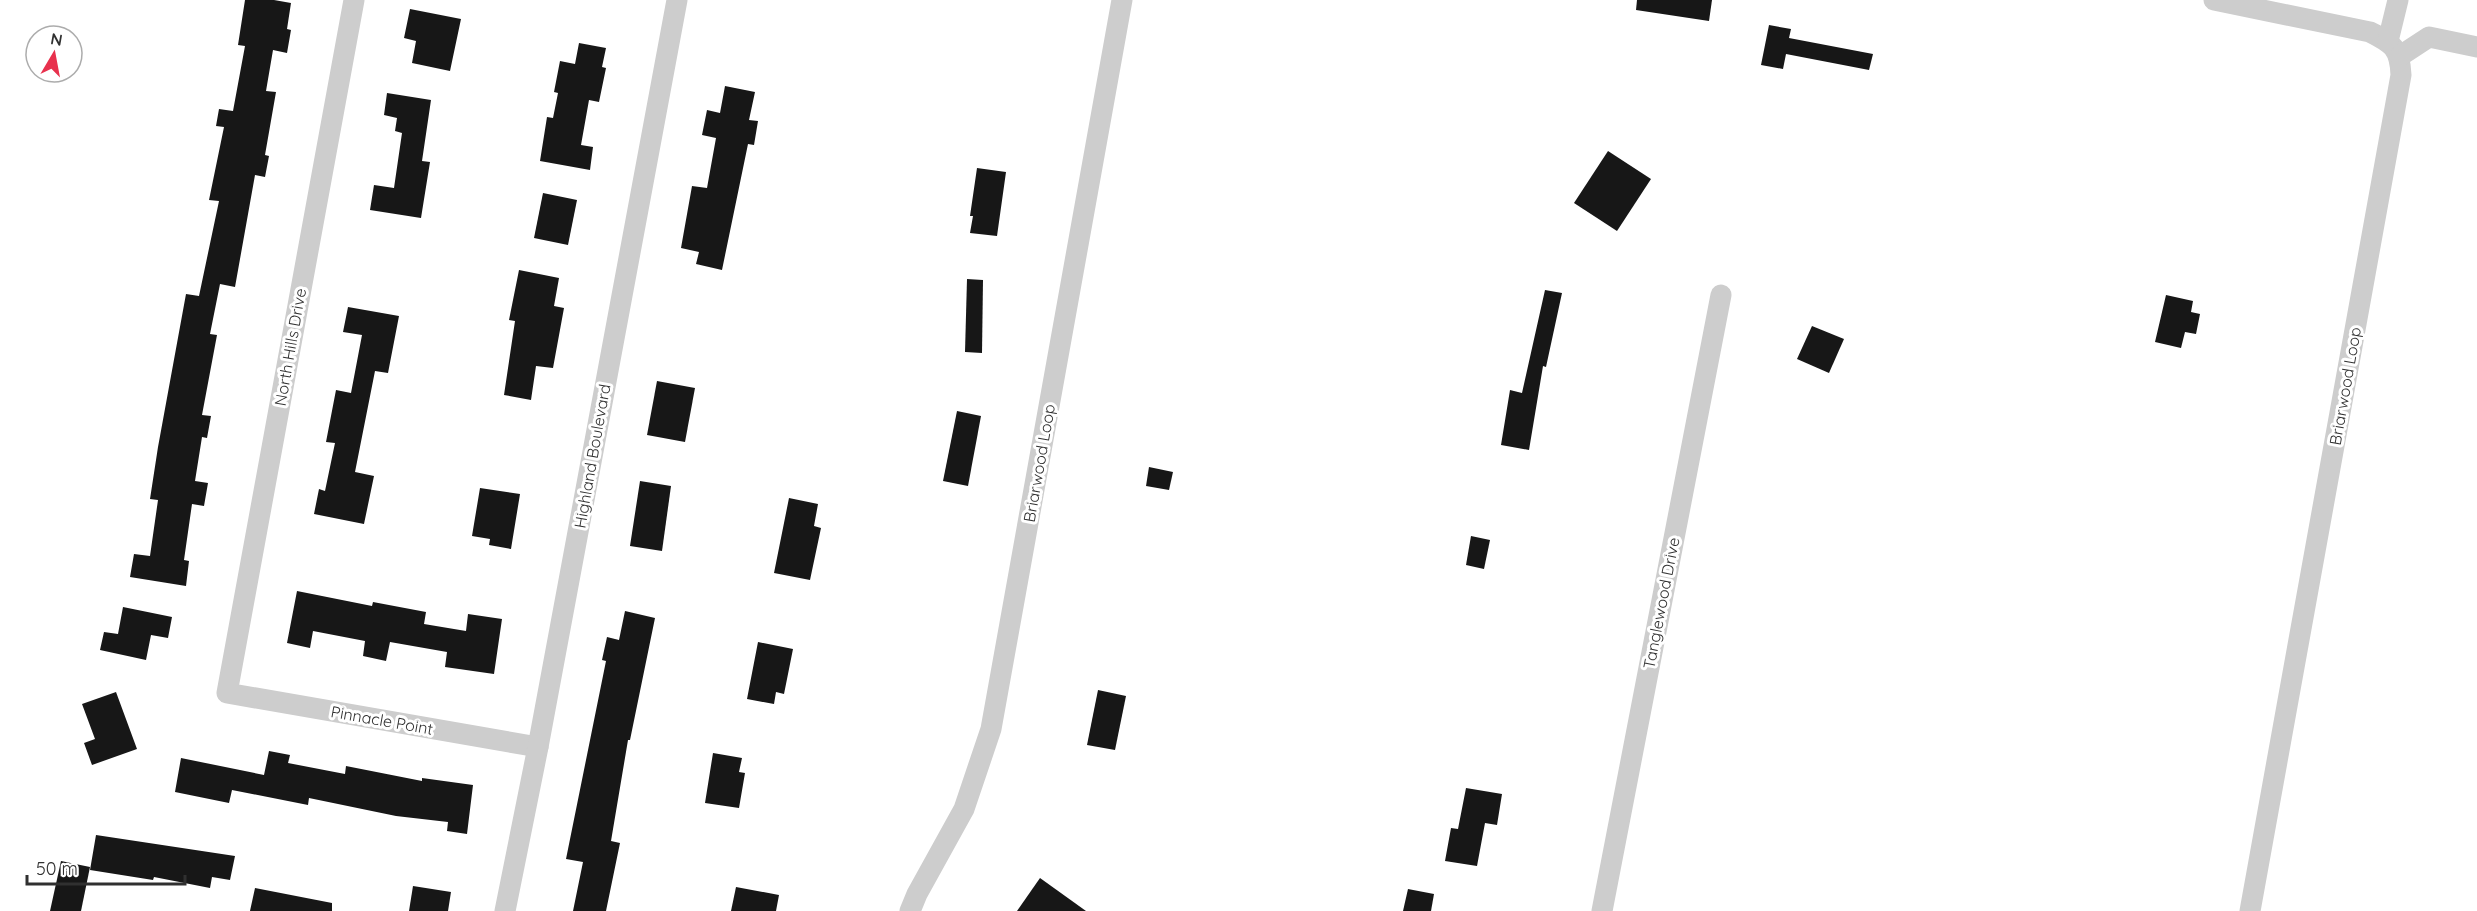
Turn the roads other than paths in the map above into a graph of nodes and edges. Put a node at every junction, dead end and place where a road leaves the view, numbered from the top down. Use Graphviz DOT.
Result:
graph roads {
  1 [pos="354,0"];
  2 [pos="676,0"];
  3 [pos="1122,0"];
  4 [pos="2214,0"];
  5 [pos="2397,0"];
  6 [pos="2477,47"];
  7 [pos="2394,49"];
  8 [pos="1720,295"];
  9 [pos="226,693"];
  10 [pos="538,747"];
  11 [pos="505,911"];
  12 [pos="910,911"];
  13 [pos="1602,911"];
  14 [pos="2250,911"];
  1 -- 9 [label="street, North Hills Drive"];
  2 -- 10 [label="street, Highland Boulevard"];
  3 -- 12 [label="street, Briarwood Loop"];
  4 -- 7 [label="street"];
  5 -- 7 [label="street, Briarwood Loop"];
  6 -- 7 [label="street"];
  7 -- 14 [label="street, Briarwood Loop"];
  8 -- 13 [label="street, Tanglewood Drive"];
  9 -- 10 [label="street, Pinnacle Point"];
  10 -- 11 [label="street, Highland Boulevard"];
}
